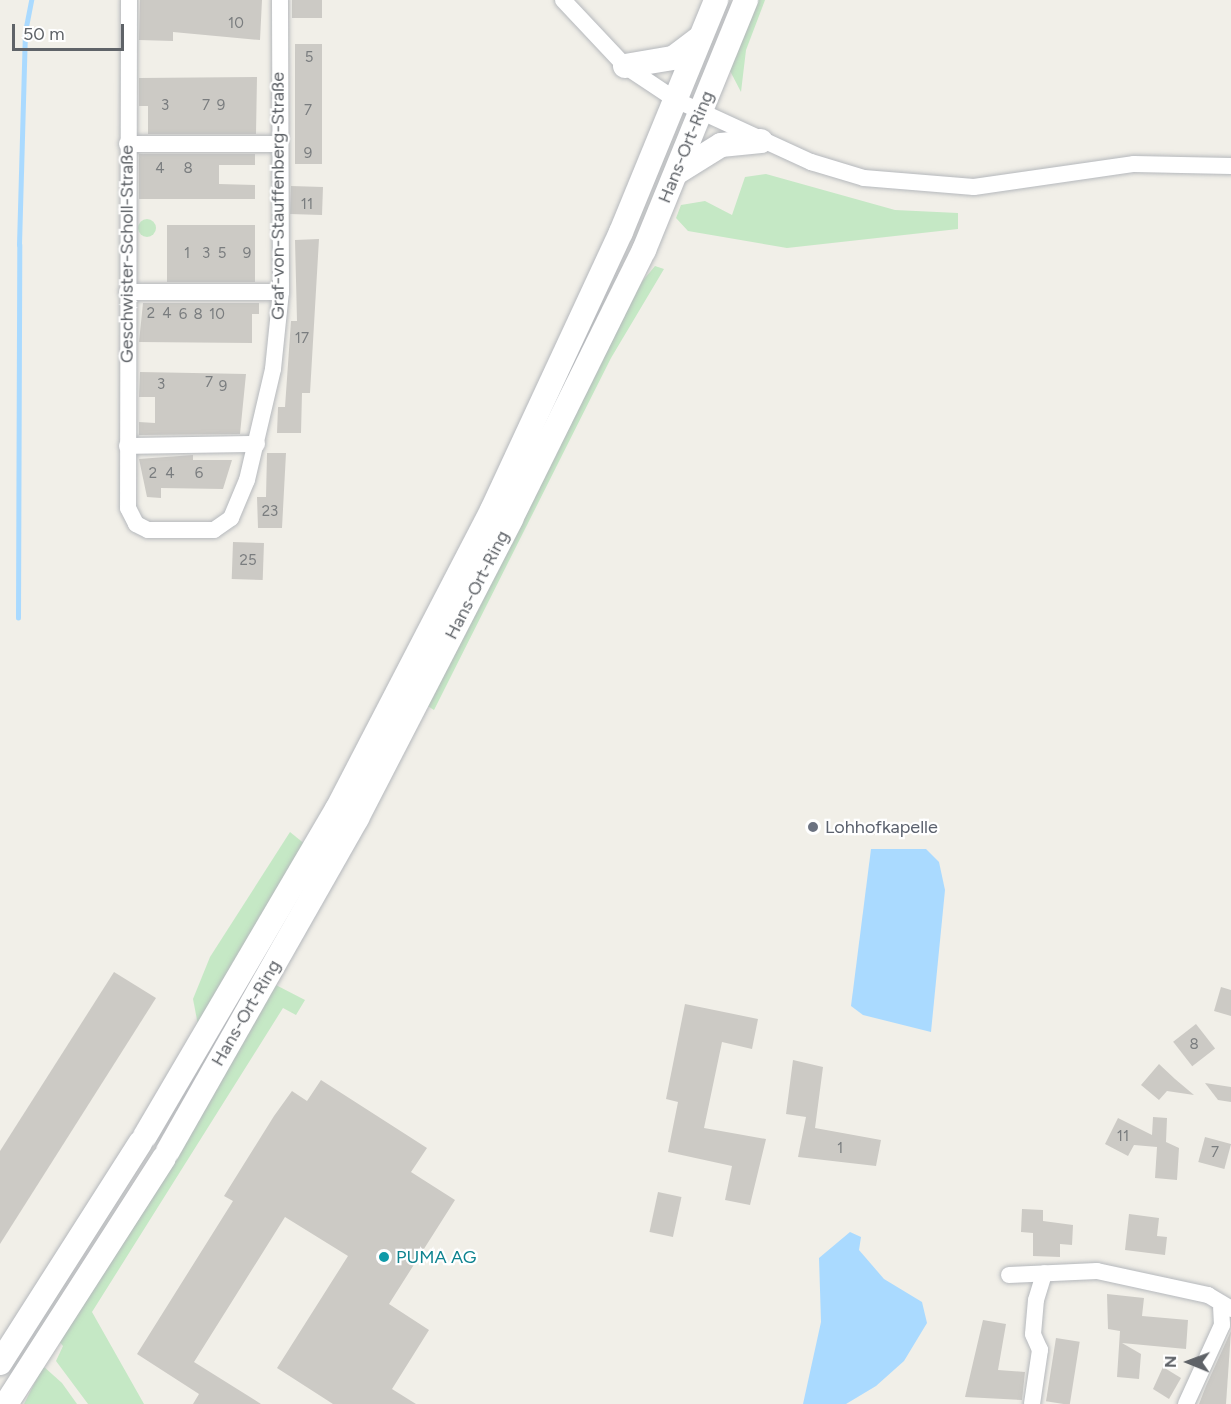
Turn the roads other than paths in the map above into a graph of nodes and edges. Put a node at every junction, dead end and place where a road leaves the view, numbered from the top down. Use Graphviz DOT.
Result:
graph roads {
  1 [pos="129,0"];
  2 [pos="280,0"];
  3 [pos="562,0"];
  4 [pos="716,0"];
  5 [pos="746,0"];
  6 [pos="702,36"];
  7 [pos="625,66"];
  8 [pos="676,100"];
  9 [pos="701,111"];
  10 [pos="761,141"];
  11 [pos="127,144"];
  12 [pos="280,144"];
  13 [pos="1231,166"];
  14 [pos="676,173"];
  15 [pos="128,292"];
  16 [pos="281,292"];
  17 [pos="257,444"];
  18 [pos="127,446"];
  19 [pos="128,508"];
  20 [pos="1044,1273"];
  21 [pos="1009,1275"];
  22 [pos="1226,1308"];
  23 [pos="3,1355"];
  24 [pos="6,1404"];
  25 [pos="1032,1404"];
  26 [pos="1186,1404"];
  1 -- 11 [label="street, Geschwister-Scholl-Straße"];
  2 -- 12 [label="street, Graf-von-Stauffenberg-Straße"];
  3 -- 7 [label="street"];
  4 -- 6 [label="main road, Hans-Ort-Ring"];
  5 -- 9 [label="main road, Hans-Ort-Ring"];
  6 -- 7 [label="main road"];
  6 -- 8 [label="main road, Hans-Ort-Ring"];
  7 -- 8 [label="street"];
  8 -- 9 [label="street"];
  8 -- 23 [label="main road, Hans-Ort-Ring"];
  9 -- 10 [label="street"];
  9 -- 14 [label="main road, Hans-Ort-Ring"];
  10 -- 13 [label="street"];
  10 -- 14 [label="main road"];
  11 -- 12 [label="street"];
  11 -- 15 [label="street, Geschwister-Scholl-Straße"];
  12 -- 16 [label="street, Graf-von-Stauffenberg-Straße"];
  14 -- 24 [label="main road, Hans-Ort-Ring"];
  15 -- 16 [label="street"];
  15 -- 18 [label="street, Geschwister-Scholl-Straße"];
  16 -- 17 [label="street, Graf-von-Stauffenberg-Straße"];
  17 -- 18 [label="street"];
  17 -- 19 [label="street, Graf-von-Stauffenberg-Straße"];
  18 -- 19 [label="street, Geschwister-Scholl-Straße"];
  20 -- 21 [label="street"];
  20 -- 22 [label="street"];
  20 -- 25 [label="street"];
  22 -- 26 [label="street"];
}
